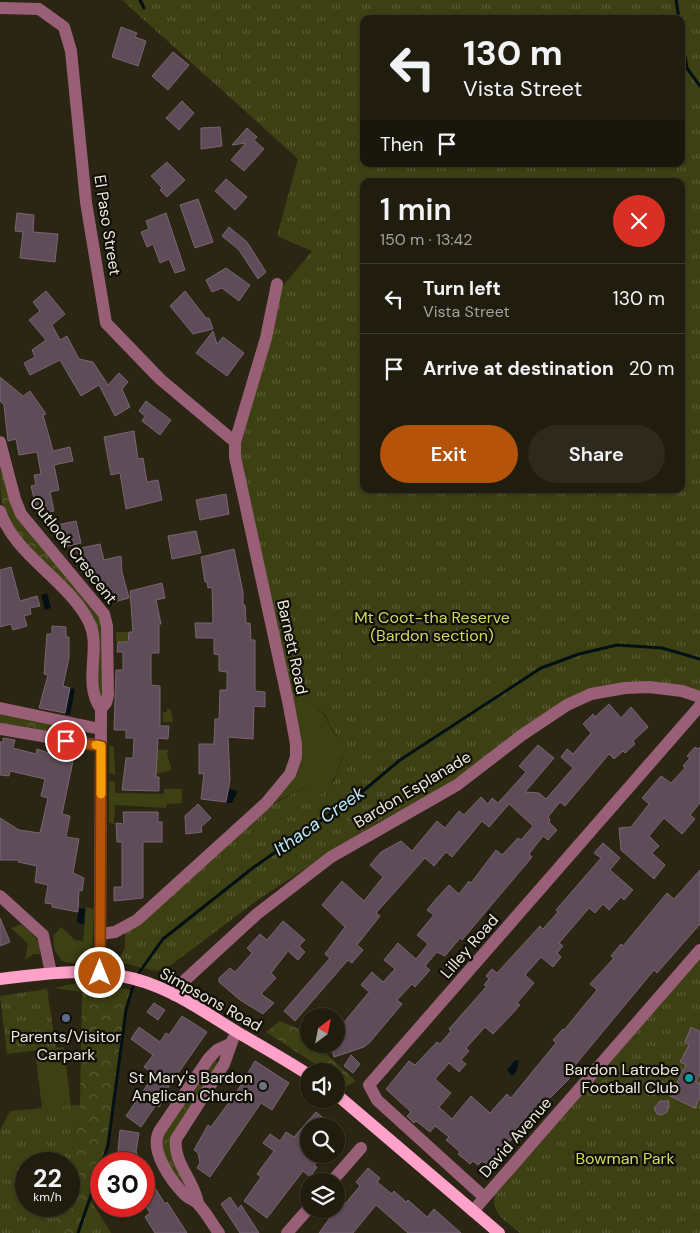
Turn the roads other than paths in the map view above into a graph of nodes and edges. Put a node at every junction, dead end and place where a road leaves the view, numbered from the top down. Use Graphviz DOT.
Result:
graph roads {
  1 [pos="0,8"];
  2 [pos="277,284"];
  3 [pos="0,442"];
  4 [pos="235,442"];
  5 [pos="0,511"];
  6 [pos="700,697"];
  7 [pos="700,706"];
  8 [pos="0,708"];
  9 [pos="101,709"];
  10 [pos="0,729"];
  11 [pos="100,729"];
  12 [pos="101,746"];
  13 [pos="0,896"];
  14 [pos="100,934"];
  15 [pos="700,950"];
  16 [pos="50,973"];
  17 [pos="100,973"];
  18 [pos="0,979"];
  19 [pos="174,995"];
  20 [pos="238,1032"];
  21 [pos="230,1044"];
  22 [pos="300,1070"];
  23 [pos="345,1102"];
  24 [pos="361,1148"];
  25 [pos="339,1173"];
  26 [pos="484,1197"];
  27 [pos="198,1203"];
  28 [pos="472,1211"];
  29 [pos="300,1218"];
  30 [pos="219,1233"];
  31 [pos="287,1233"];
  32 [pos="498,1233"];
  1 -- 4 [label="street, El Paso Street"];
  2 -- 4 [label="street, Barnett Road"];
  3 -- 9 [label="street, Outlook Crescent"];
  4 -- 14 [label="street, Barnett Road"];
  5 -- 9 [label="street, Outlook Crescent"];
  6 -- 19 [label="street, Bardon Esplanade"];
  7 -- 26 [label="street, Lilley Road"];
  8 -- 11 [label="street"];
  9 -- 11 [label="street, Outlook Crescent"];
  10 -- 12 [label="street"];
  11 -- 12 [label="street, Outlook Crescent"];
  12 -- 14 [label="street, Outlook Crescent"];
  13 -- 16 [label="street"];
  14 -- 17 [label="street, Outlook Crescent"];
  15 -- 26 [label="street, David Avenue"];
  16 -- 17 [label="main road, Simpsons Road"];
  16 -- 18 [label="main road, Simpsons Road"];
  17 -- 19 [label="main road, Simpsons Road"];
  19 -- 20 [label="main road, Simpsons Road"];
  20 -- 21 [label="street"];
  20 -- 22 [label="main road, Simpsons Road"];
  21 -- 27 [label="street"];
  21 -- 27 [label="street"];
  23 -- 28 [label="main road"];
  24 -- 25 [label="street"];
  26 -- 28 [label="street, David Avenue"];
  27 -- 30 [label="street"];
  28 -- 32 [label="main road"];
  29 -- 31 [label="street"];
}
